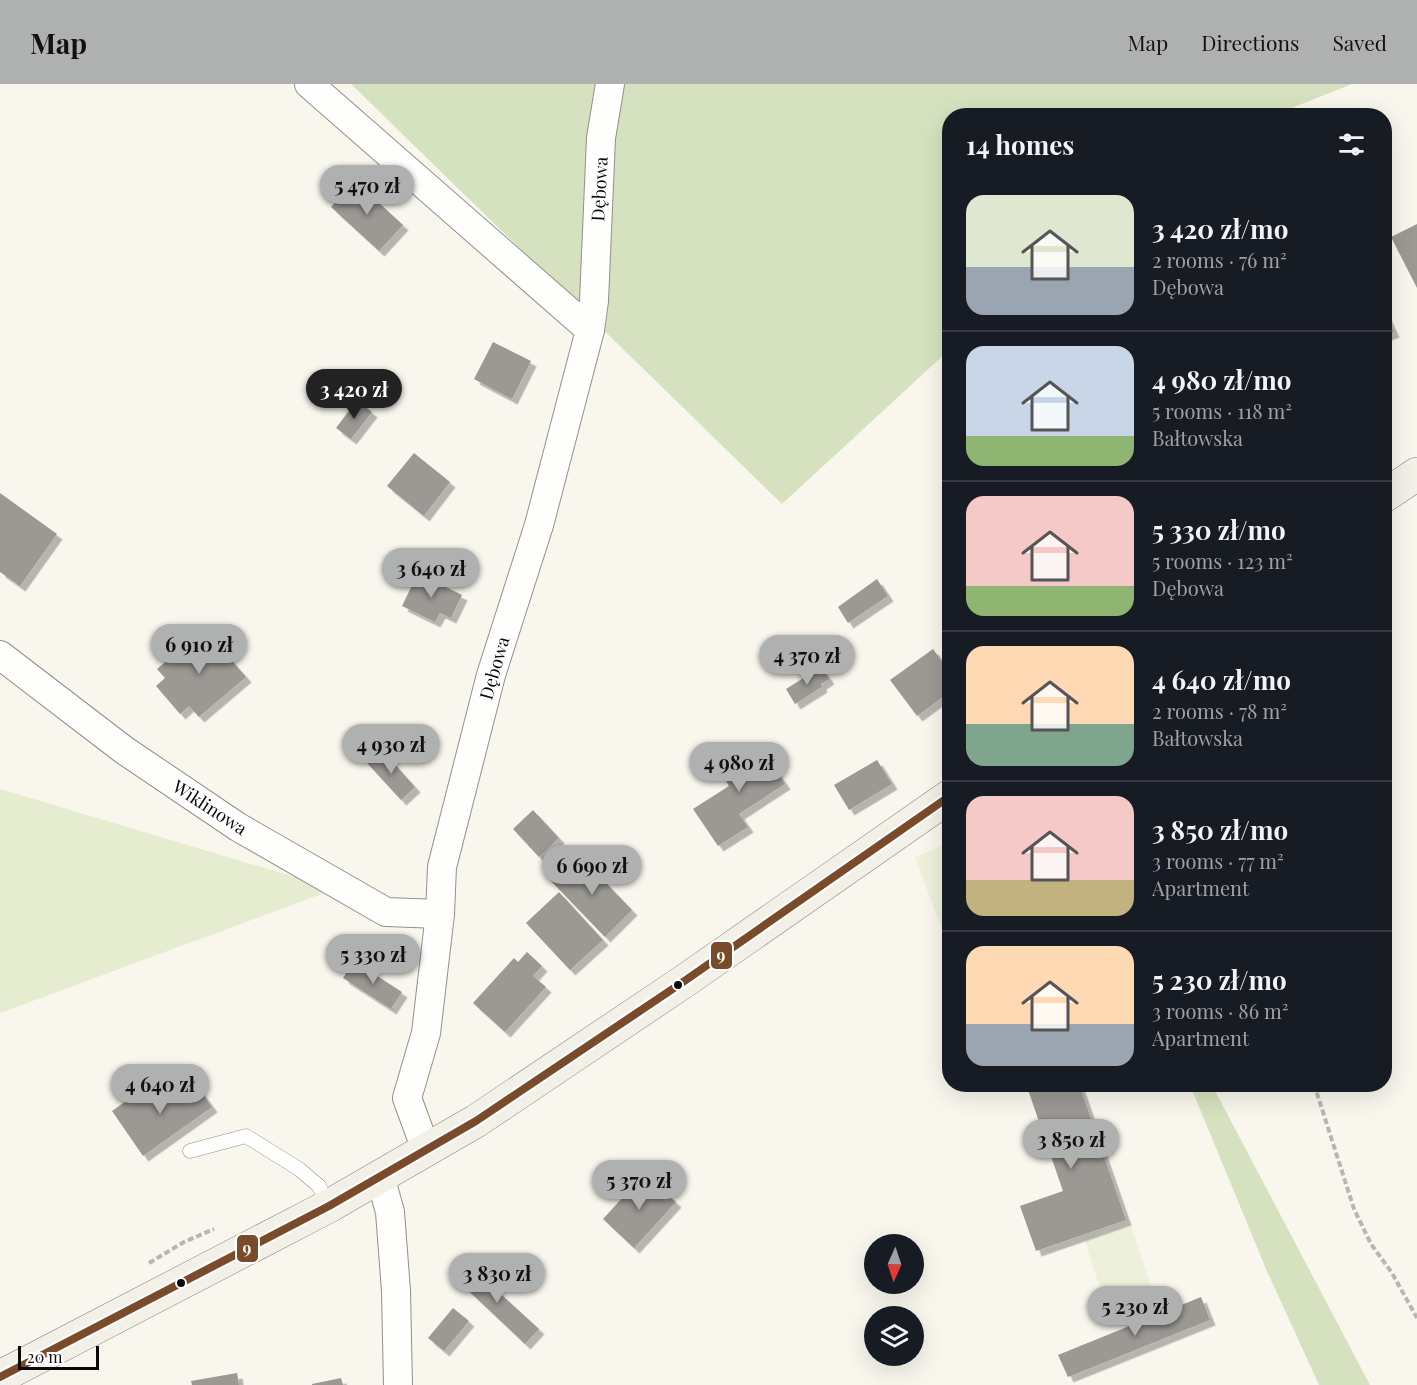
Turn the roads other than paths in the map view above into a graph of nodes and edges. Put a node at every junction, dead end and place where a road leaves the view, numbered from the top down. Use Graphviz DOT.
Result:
graph roads {
  1 [pos="309,84"];
  2 [pos="610,84"];
  3 [pos="590,330"];
  4 [pos="1417,474"];
  5 [pos="1392,491"];
  6 [pos="0,655"];
  7 [pos="942,802"];
  8 [pos="440,914"];
  9 [pos="426,1150"];
  10 [pos="190,1151"];
  11 [pos="380,1176"];
  12 [pos="329,1206"];
  13 [pos="0,1377"];
  14 [pos="398,1385"];
  1 -- 3 [label="street"];
  2 -- 3 [label="street, Dębowa"];
  3 -- 8 [label="street, Dębowa"];
  4 -- 5 [label="main road"];
  6 -- 8 [label="street, Wiklinowa"];
  7 -- 9 [label="main road"];
  8 -- 9 [label="street, Dębowa"];
  9 -- 11 [label="main road"];
  10 -- 12 [label="lane"];
  11 -- 12 [label="main road"];
  11 -- 14 [label="street"];
  12 -- 13 [label="main road"];
}
